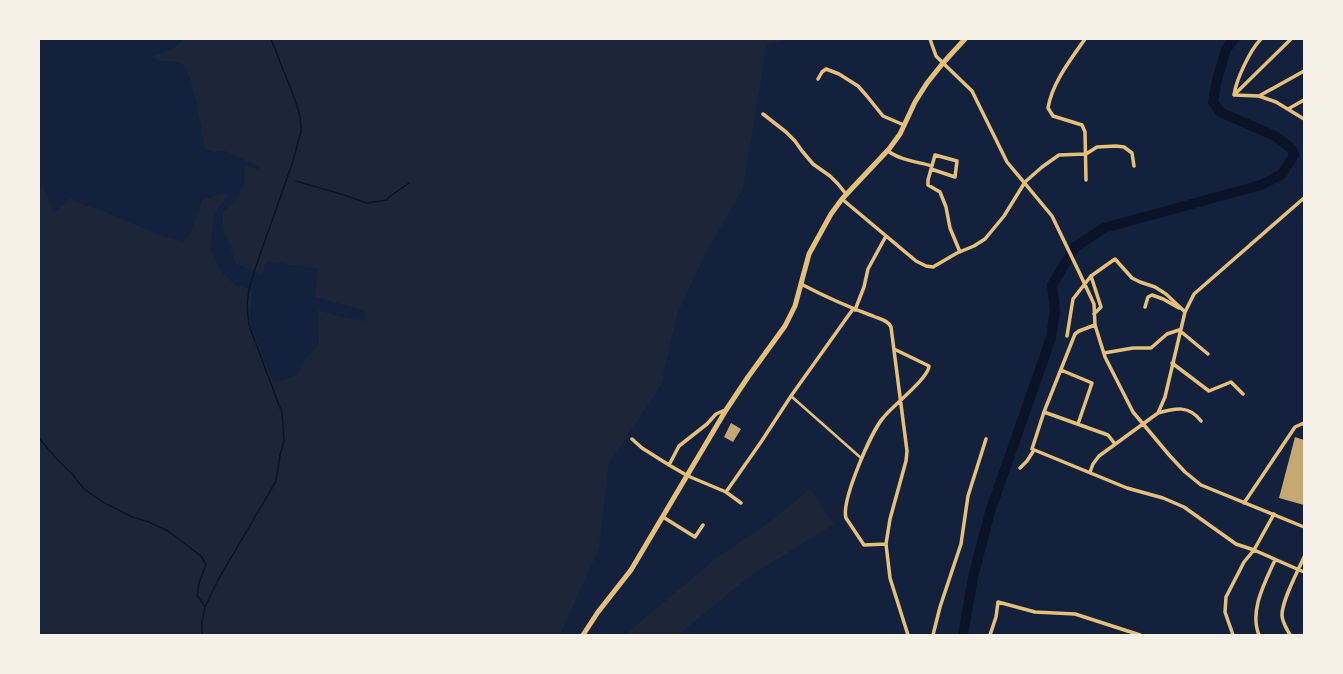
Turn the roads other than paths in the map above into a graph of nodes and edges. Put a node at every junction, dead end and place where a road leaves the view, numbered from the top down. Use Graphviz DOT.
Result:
graph roads {
  1 [pos="930,39"];
  2 [pos="965,39"];
  3 [pos="1086,39"];
  4 [pos="1261,39"];
  5 [pos="1291,39"];
  6 [pos="942,63"];
  7 [pos="1304,71"];
  8 [pos="818,80"];
  9 [pos="1234,95"];
  10 [pos="1259,96"];
  11 [pos="1304,100"];
  12 [pos="1288,109"];
  13 [pos="763,114"];
  14 [pos="1304,119"];
  15 [pos="904,125"];
  16 [pos="888,151"];
  17 [pos="1086,154"];
  18 [pos="1134,166"];
  19 [pos="932,168"];
  20 [pos="1086,180"];
  21 [pos="1024,182"];
  22 [pos="846,194"];
  23 [pos="1304,198"];
  24 [pos="842,199"];
  25 [pos="886,236"];
  26 [pos="960,252"];
  27 [pos="1091,276"];
  28 [pos="800,284"];
  29 [pos="1145,307"];
  30 [pos="854,309"];
  31 [pos="1185,312"];
  32 [pos="1094,314"];
  33 [pos="1095,325"];
  34 [pos="1180,330"];
  35 [pos="1067,336"];
  36 [pos="894,349"];
  37 [pos="1104,353"];
  38 [pos="1208,354"];
  39 [pos="1172,362"];
  40 [pos="1061,370"];
  41 [pos="1243,394"];
  42 [pos="791,396"];
  43 [pos="901,400"];
  44 [pos="726,410"];
  45 [pos="1044,412"];
  46 [pos="1158,413"];
  47 [pos="1201,421"];
  48 [pos="1078,424"];
  49 [pos="1143,424"];
  50 [pos="1304,424"];
  51 [pos="632,439"];
  52 [pos="986,440"];
  53 [pos="1116,444"];
  54 [pos="1034,450"];
  55 [pos="861,458"];
  56 [pos="669,465"];
  57 [pos="1020,468"];
  58 [pos="1090,472"];
  59 [pos="688,476"];
  60 [pos="726,492"];
  61 [pos="742,503"];
  62 [pos="1244,503"];
  63 [pos="1274,514"];
  64 [pos="663,517"];
  65 [pos="703,525"];
  66 [pos="1304,527"];
  67 [pos="886,544"];
  68 [pos="1254,550"];
  69 [pos="1304,557"];
  70 [pos="1275,560"];
  71 [pos="1298,570"];
  72 [pos="1304,572"];
  73 [pos="584,635"];
  74 [pos="908,635"];
  75 [pos="933,635"];
  76 [pos="990,635"];
  77 [pos="1140,635"];
  78 [pos="1233,635"];
  79 [pos="1259,635"];
  80 [pos="1290,635"];
  1 -- 6 [label="street"];
  2 -- 6 [label="main road"];
  3 -- 17 [label="street"];
  4 -- 9 [label="street"];
  5 -- 9 [label="street"];
  6 -- 15 [label="main road"];
  6 -- 21 [label="street"];
  7 -- 10 [label="street"];
  8 -- 15 [label="street"];
  9 -- 10 [label="street"];
  10 -- 12 [label="street"];
  11 -- 12 [label="street"];
  12 -- 14 [label="street"];
  13 -- 22 [label="street"];
  15 -- 16 [label="main road"];
  16 -- 19 [label="street"];
  16 -- 22 [label="main road"];
  17 -- 18 [label="street"];
  17 -- 20 [label="street"];
  17 -- 21 [label="street"];
  19 -- 19 [label="street"];
  19 -- 26 [label="street"];
  21 -- 26 [label="street"];
  21 -- 32 [label="street"];
  22 -- 24 [label="main road"];
  23 -- 31 [label="street"];
  24 -- 25 [label="street"];
  24 -- 28 [label="main road"];
  25 -- 26 [label="street"];
  25 -- 30 [label="street"];
  27 -- 31 [label="street"];
  27 -- 32 [label="street"];
  27 -- 35 [label="street"];
  28 -- 30 [label="street"];
  28 -- 44 [label="main road"];
  29 -- 31 [label="street"];
  30 -- 36 [label="street"];
  30 -- 42 [label="street"];
  31 -- 34 [label="street"];
  32 -- 33 [label="street"];
  33 -- 37 [label="street"];
  33 -- 40 [label="street"];
  34 -- 37 [label="street"];
  34 -- 38 [label="street"];
  34 -- 39 [label="street"];
  36 -- 43 [label="street"];
  36 -- 43 [label="street"];
  37 -- 49 [label="street"];
  39 -- 41 [label="street"];
  39 -- 46 [label="street"];
  40 -- 45 [label="street"];
  40 -- 48 [label="street"];
  42 -- 55 [label="street"];
  42 -- 60 [label="street"];
  43 -- 55 [label="street"];
  43 -- 67 [label="street"];
  44 -- 56 [label="street"];
  44 -- 59 [label="main road"];
  45 -- 48 [label="street"];
  45 -- 54 [label="street"];
  46 -- 47 [label="street"];
  46 -- 49 [label="street"];
  48 -- 53 [label="street"];
  49 -- 53 [label="street"];
  49 -- 62 [label="street"];
  50 -- 62 [label="street"];
  51 -- 56 [label="street"];
  52 -- 75 [label="street"];
  53 -- 58 [label="street"];
  54 -- 57 [label="street"];
  54 -- 58 [label="street"];
  55 -- 67 [label="street"];
  56 -- 59 [label="street"];
  58 -- 68 [label="street"];
  59 -- 60 [label="street"];
  59 -- 64 [label="main road"];
  60 -- 61 [label="street"];
  62 -- 63 [label="street"];
  63 -- 66 [label="street"];
  63 -- 68 [label="street"];
  64 -- 65 [label="street"];
  64 -- 73 [label="main road"];
  67 -- 74 [label="street"];
  68 -- 70 [label="street"];
  68 -- 78 [label="street"];
  69 -- 71 [label="street"];
  70 -- 71 [label="street"];
  70 -- 79 [label="street"];
  71 -- 72 [label="street"];
  71 -- 80 [label="street"];
  76 -- 77 [label="street"];
}
